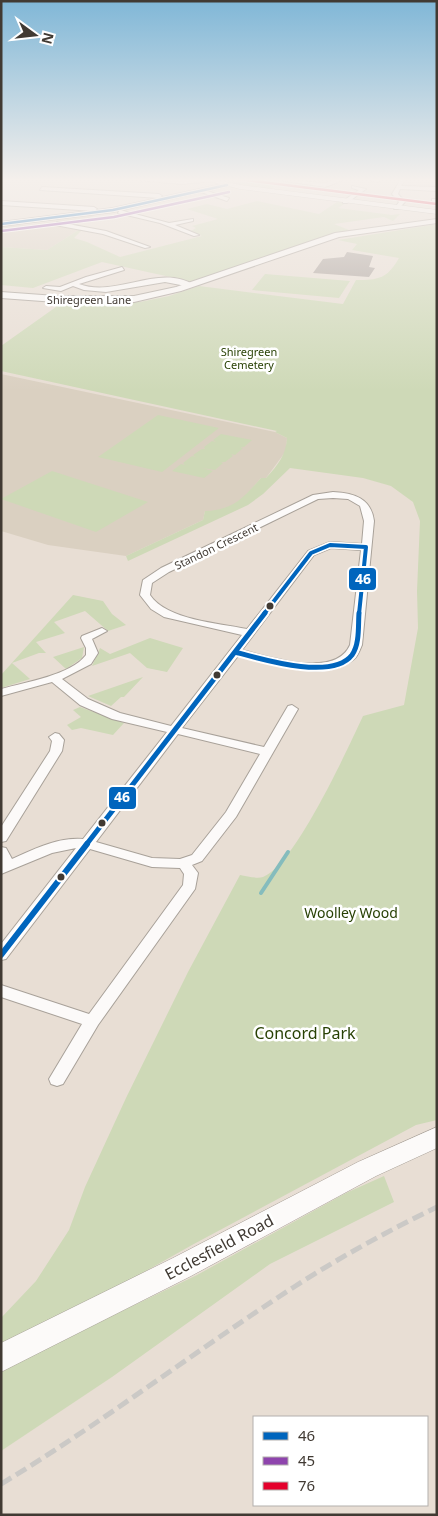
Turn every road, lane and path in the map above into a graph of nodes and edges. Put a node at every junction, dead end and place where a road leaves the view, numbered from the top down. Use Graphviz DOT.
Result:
graph roads {
  1 [pos="295,250"];
  2 [pos="122,269"];
  3 [pos="73,284"];
  4 [pos="191,285"];
  5 [pos="46,288"];
  6 [pos="1,296"];
  7 [pos="366,547"];
  8 [pos="102,631"];
  9 [pos="249,634"];
  10 [pos="235,652"];
  11 [pos="54,678"];
  12 [pos="1,693"];
  13 [pos="292,709"];
  14 [pos="176,729"];
  15 [pos="56,737"];
  16 [pos="268,752"];
  17 [pos="1,838"];
  18 [pos="84,844"];
  19 [pos="1,851"];
  20 [pos="183,863"];
  21 [pos="5,868"];
  22 [pos="1,955"];
  23 [pos="1,992"];
  24 [pos="92,1021"];
  25 [pos="57,1078"];
  26 [pos="437,1137"];
  27 [pos="1,1358"];
  1 -- 4 [label="street, Shiregreen Lane"];
  2 -- 3 [label="street"];
  3 -- 4 [label="street"];
  3 -- 5 [label="street"];
  4 -- 6 [label="street, Shiregreen Lane"];
  7 -- 9 [label="street"];
  7 -- 9 [label="street, Standon Crescent"];
  7 -- 10 [label="street"];
  8 -- 11 [label="street"];
  9 -- 10 [label="street"];
  10 -- 14 [label="street"];
  11 -- 12 [label="street"];
  11 -- 14 [label="street"];
  13 -- 16 [label="street"];
  14 -- 16 [label="street"];
  14 -- 18 [label="street"];
  15 -- 17 [label="street"];
  16 -- 20 [label="street"];
  18 -- 20 [label="street"];
  18 -- 21 [label="street"];
  18 -- 22 [label="street"];
  19 -- 21 [label="street"];
  20 -- 24 [label="street"];
  23 -- 24 [label="street"];
  24 -- 25 [label="street"];
  26 -- 27 [label="main road, Ecclesfield Road"];
}
